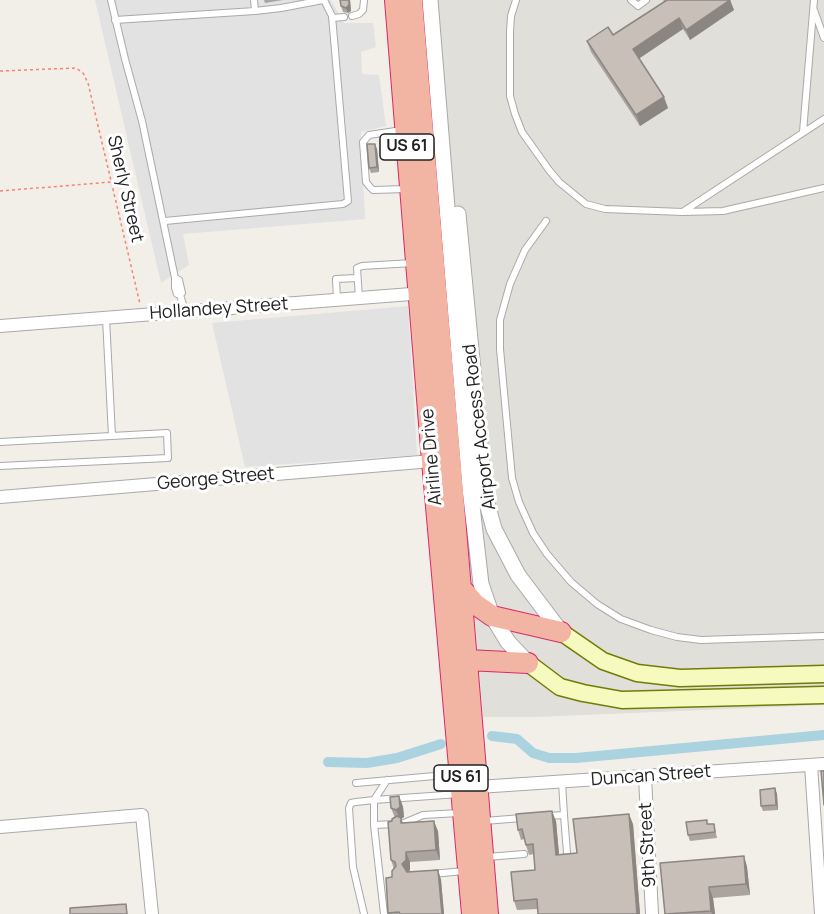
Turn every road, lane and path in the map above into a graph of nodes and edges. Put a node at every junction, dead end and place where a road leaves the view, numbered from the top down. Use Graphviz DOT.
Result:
graph roads {
  1 [pos="111,0"];
  2 [pos="254,0"];
  3 [pos="324,0"];
  4 [pos="364,0"];
  5 [pos="395,0"];
  6 [pos="412,0"];
  7 [pos="430,0"];
  8 [pos="439,0"];
  9 [pos="516,0"];
  10 [pos="631,0"];
  11 [pos="646,0"];
  12 [pos="814,4"];
  13 [pos="255,11"];
  14 [pos="352,16"];
  15 [pos="344,17"];
  16 [pos="332,18"];
  17 [pos="115,20"];
  18 [pos="824,38"];
  19 [pos="0,71"];
  20 [pos="824,119"];
  21 [pos="406,129"];
  22 [pos="803,132"];
  23 [pos="112,182"];
  24 [pos="824,188"];
  25 [pos="411,189"];
  26 [pos="0,191"];
  27 [pos="683,212"];
  28 [pos="165,221"];
  29 [pos="546,221"];
  30 [pos="417,263"];
  31 [pos="357,278"];
  32 [pos="429,293"];
  33 [pos="359,298"];
  34 [pos="337,300"];
  35 [pos="185,312"];
  36 [pos="142,315"];
  37 [pos="106,318"];
  38 [pos="0,326"];
  39 [pos="112,436"];
  40 [pos="0,442"];
  41 [pos="432,461"];
  42 [pos="0,466"];
  43 [pos="0,497"];
  44 [pos="462,589"];
  45 [pos="492,616"];
  46 [pos="561,632"];
  47 [pos="824,636"];
  48 [pos="448,642"];
  49 [pos="467,660"];
  50 [pos="497,662"];
  51 [pos="528,663"];
  52 [pos="824,674"];
  53 [pos="824,695"];
  54 [pos="471,702"];
  55 [pos="818,765"];
  56 [pos="461,773"];
  57 [pos="645,777"];
  58 [pos="387,780"];
  59 [pos="562,782"];
  60 [pos="356,783"];
  61 [pos="470,790"];
  62 [pos="374,800"];
  63 [pos="564,814"];
  64 [pos="541,816"];
  65 [pos="472,817"];
  66 [pos="530,817"];
  67 [pos="404,823"];
  68 [pos="396,824"];
  69 [pos="374,825"];
  70 [pos="0,827"];
  71 [pos="567,853"];
  72 [pos="524,854"];
  73 [pos="484,858"];
  74 [pos="468,871"];
  75 [pos="421,874"];
  76 [pos="152,914"];
  77 [pos="364,914"];
  78 [pos="384,914"];
  79 [pos="472,914"];
  80 [pos="488,914"];
  81 [pos="652,914"];
  82 [pos="821,914"];
  1 -- 17 [label="lane"];
  2 -- 13 [label="lane"];
  3 -- 13 [label="lane"];
  3 -- 16 [label="lane"];
  4 -- 14 [label="lane"];
  5 -- 21 [label="highway, Airline Drive / US 61"];
  6 -- 32 [label="highway, Airline Drive / US 61"];
  7 -- 45 [label="street, Airport Access Road"];
  8 -- 46 [label="street, Airport Access Road"];
  9 -- 27 [label="lane"];
  10 -- 11 [label="lane"];
  12 -- 18 [label="lane"];
  12 -- 22 [label="lane"];
  13 -- 17 [label="lane"];
  15 -- 16 [label="lane"];
  16 -- 28 [label="lane"];
  17 -- 28 [label="lane"];
  19 -- 23 [label="path, Sherly Street"];
  20 -- 22 [label="lane"];
  21 -- 25 [label="highway, Airline Drive / US 61"];
  21 -- 25 [label="lane"];
  22 -- 27 [label="lane"];
  23 -- 26 [label="path"];
  23 -- 36 [label="path, Sherly Street"];
  24 -- 27 [label="lane"];
  25 -- 30 [label="highway, Airline Drive / US 61"];
  28 -- 35 [label="lane"];
  29 -- 47 [label="lane"];
  30 -- 31 [label="lane"];
  30 -- 32 [label="highway, Airline Drive / US 61"];
  31 -- 33 [label="lane"];
  31 -- 34 [label="lane"];
  32 -- 33 [label="street, Hollandey Street"];
  32 -- 41 [label="highway, Airline Drive / US 61"];
  32 -- 44 [label="highway, Airline Drive / US 61"];
  33 -- 34 [label="street, Hollandey Street"];
  34 -- 35 [label="street, Hollandey Street"];
  35 -- 36 [label="street, Hollandey Street"];
  36 -- 37 [label="street, Hollandey Street"];
  37 -- 38 [label="street, Hollandey Street"];
  37 -- 39 [label="lane"];
  39 -- 40 [label="lane"];
  39 -- 42 [label="lane"];
  41 -- 43 [label="street, George Street"];
  41 -- 48 [label="highway, Airline Drive / US 61"];
  44 -- 45 [label="highway"];
  44 -- 49 [label="highway, Airline Drive / US 61"];
  45 -- 46 [label="highway"];
  45 -- 51 [label="street, Airport Access Road"];
  46 -- 52 [label="main road, Airport Access Road"];
  48 -- 49 [label="highway"];
  48 -- 56 [label="highway, Airline Drive / US 61"];
  49 -- 50 [label="highway"];
  49 -- 54 [label="highway, Airline Drive / US 61"];
  50 -- 51 [label="highway"];
  50 -- 54 [label="highway"];
  51 -- 53 [label="main road"];
  54 -- 61 [label="highway, Airline Drive / US 61"];
  55 -- 57 [label="street, Duncan Street"];
  55 -- 82 [label="street"];
  56 -- 58 [label="lane"];
  56 -- 61 [label="highway, Airline Drive / US 61"];
  57 -- 59 [label="street, Duncan Street"];
  57 -- 81 [label="street, 9th Street"];
  58 -- 60 [label="lane"];
  58 -- 62 [label="lane"];
  59 -- 61 [label="street, Duncan Street"];
  59 -- 63 [label="lane"];
  61 -- 62 [label="lane"];
  61 -- 65 [label="highway, Airline Drive / US 61"];
  62 -- 69 [label="lane"];
  62 -- 77 [label="lane"];
  63 -- 64 [label="lane"];
  63 -- 71 [label="lane"];
  65 -- 66 [label="lane"];
  65 -- 67 [label="lane"];
  65 -- 73 [label="highway, Airline Drive / US 61"];
  65 -- 74 [label="highway, Airline Drive / US 61"];
  68 -- 69 [label="lane"];
  69 -- 78 [label="lane"];
  70 -- 76 [label="street"];
  72 -- 73 [label="lane"];
  73 -- 80 [label="highway, Airline Drive / US 61"];
  74 -- 75 [label="lane"];
  74 -- 79 [label="highway, Airline Drive / US 61"];
}
